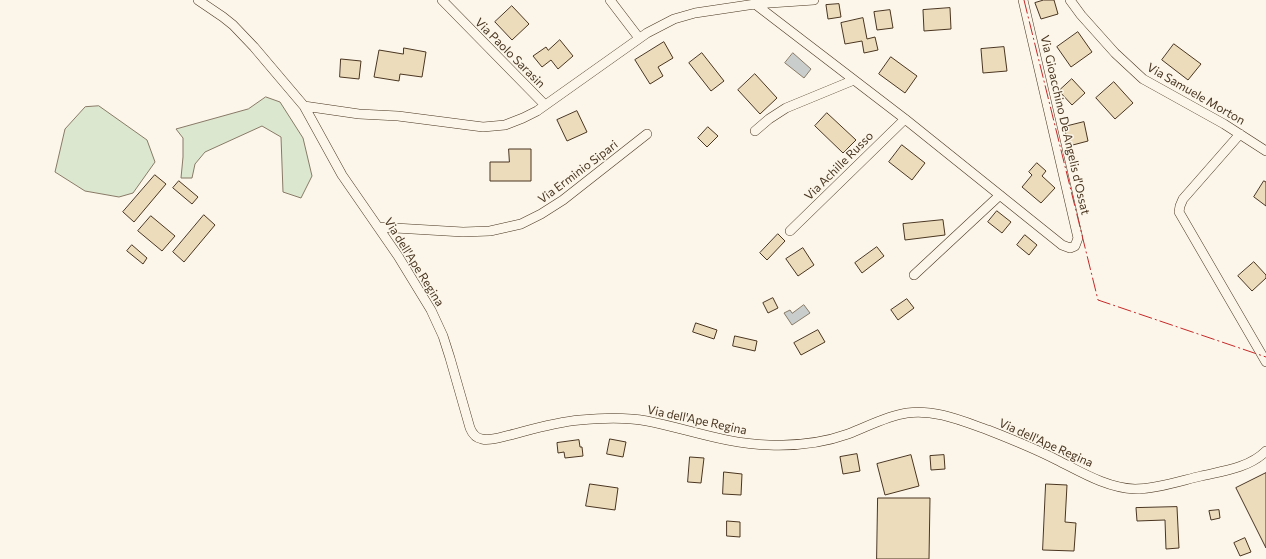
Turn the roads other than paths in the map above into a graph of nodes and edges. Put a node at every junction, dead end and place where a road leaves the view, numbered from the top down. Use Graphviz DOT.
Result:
graph roads {
  1 [pos="198,0"];
  2 [pos="442,0"];
  3 [pos="610,0"];
  4 [pos="814,0"];
  5 [pos="1023,0"];
  6 [pos="1070,0"];
  7 [pos="749,3"];
  8 [pos="639,38"];
  9 [pos="854,80"];
  10 [pos="545,105"];
  11 [pos="304,106"];
  12 [pos="905,119"];
  13 [pos="754,131"];
  14 [pos="647,134"];
  15 [pos="1240,134"];
  16 [pos="1266,151"];
  17 [pos="1000,195"];
  18 [pos="378,227"];
  19 [pos="790,231"];
  20 [pos="914,276"];
  21 [pos="1266,362"];
  22 [pos="1266,451"];
  1 -- 11 [label="street, Via dell'Ape Regina"];
  2 -- 10 [label="street, Via Paolo Sarasin"];
  3 -- 8 [label="street"];
  4 -- 7 [label="street"];
  5 -- 17 [label="street, Via Gioacchino De Angelis d'Ossat"];
  6 -- 15 [label="street, Via Samuele Morton"];
  7 -- 8 [label="street"];
  7 -- 9 [label="street"];
  8 -- 10 [label="street"];
  9 -- 12 [label="street"];
  9 -- 13 [label="street"];
  10 -- 11 [label="street"];
  11 -- 18 [label="street, Via dell'Ape Regina"];
  12 -- 17 [label="street"];
  12 -- 19 [label="street, Via Achille Russo"];
  14 -- 18 [label="street, Via Erminio Sipari"];
  15 -- 16 [label="street, Via Samuele Morton"];
  15 -- 21 [label="street"];
  17 -- 20 [label="street"];
  18 -- 22 [label="street, Via dell'Ape Regina"];
}
